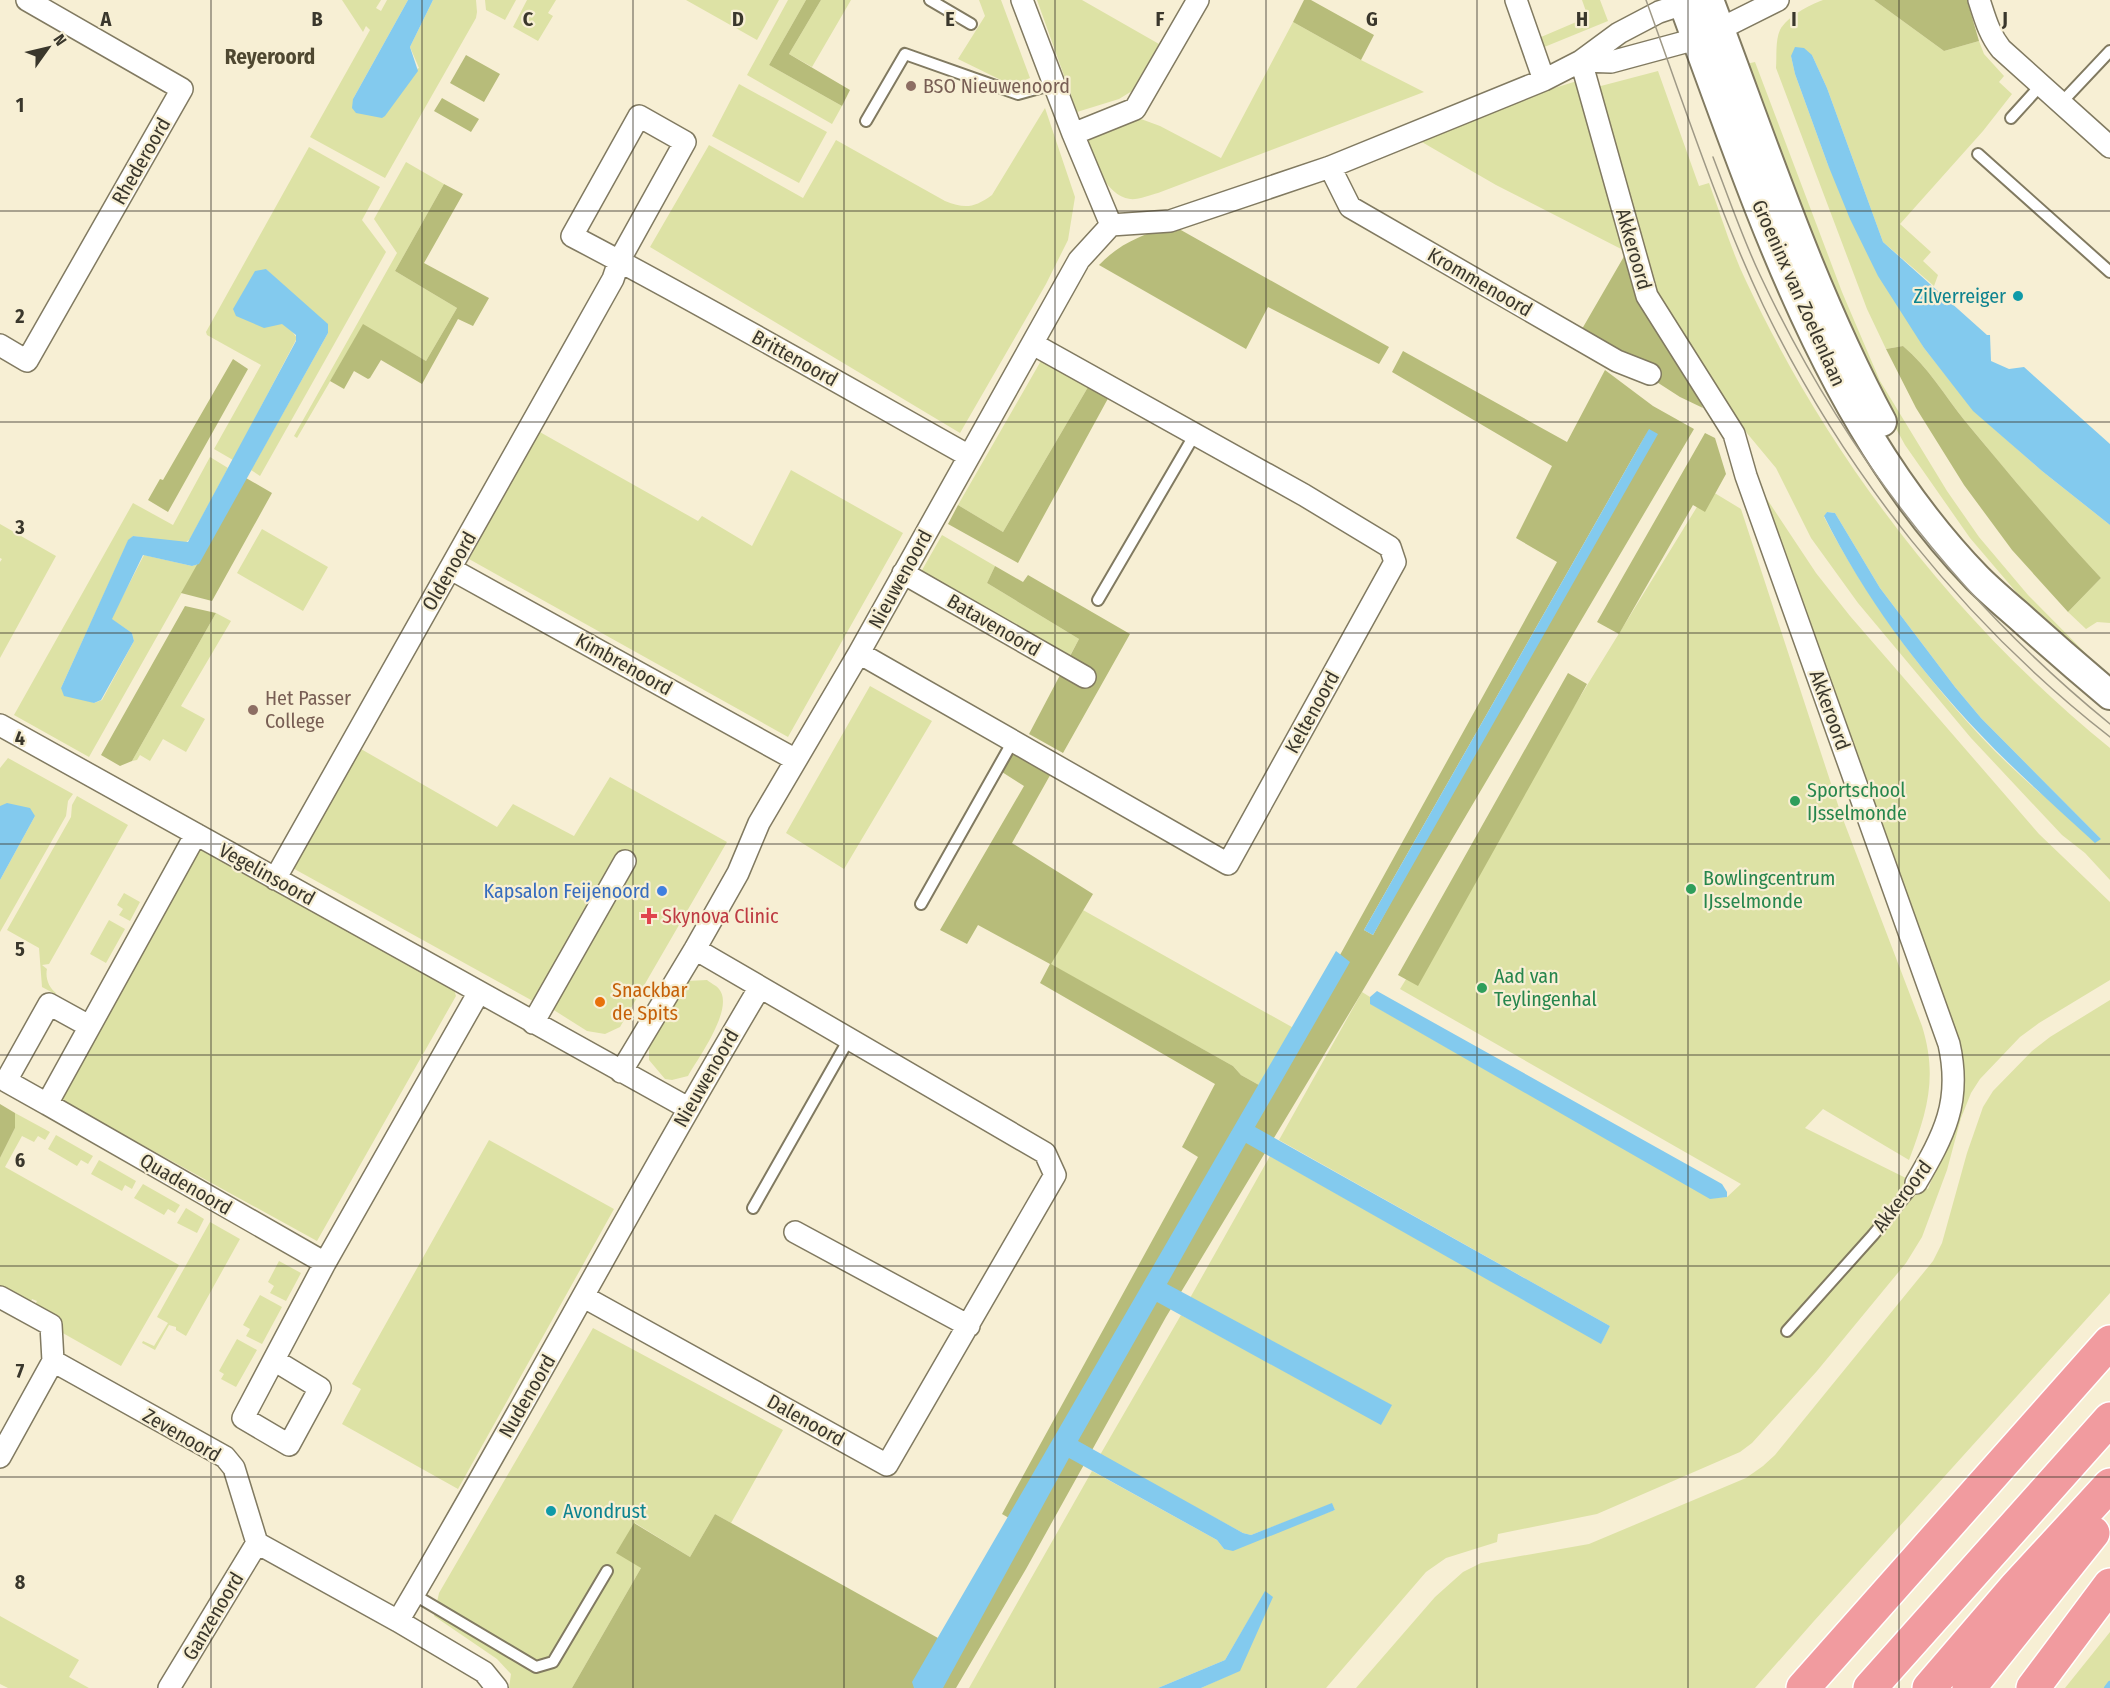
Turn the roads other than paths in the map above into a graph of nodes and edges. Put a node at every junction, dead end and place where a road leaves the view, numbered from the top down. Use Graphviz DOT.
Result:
graph roads {
  1 [pos="27,0"];
  2 [pos="930,0"];
  3 [pos="1022,0"];
  4 [pos="1198,0"];
  5 [pos="1516,0"];
  6 [pos="1778,0"];
  7 [pos="1979,0"];
  8 [pos="1692,1"];
  9 [pos="971,24"];
  10 [pos="1708,34"];
  11 [pos="2110,51"];
  12 [pos="1581,61"];
  13 [pos="1544,80"];
  14 [pos="1054,84"];
  15 [pos="2041,85"];
  16 [pos="2061,103"];
  17 [pos="2011,118"];
  18 [pos="866,121"];
  19 [pos="1073,134"];
  20 [pos="2110,147"];
  21 [pos="1978,154"];
  22 [pos="1330,167"];
  23 [pos="1111,225"];
  24 [pos="619,261"];
  25 [pos="2110,272"];
  26 [pos="1033,344"];
  27 [pos="0,345"];
  28 [pos="1650,375"];
  29 [pos="1195,434"];
  30 [pos="969,456"];
  31 [pos="451,568"];
  32 [pos="903,573"];
  33 [pos="1098,600"];
  34 [pos="859,653"];
  35 [pos="1084,677"];
  36 [pos="2110,695"];
  37 [pos="0,725"];
  38 [pos="1013,741"];
  39 [pos="796,760"];
  40 [pos="196,834"];
  41 [pos="625,861"];
  42 [pos="275,879"];
  43 [pos="921,904"];
  44 [pos="695,949"];
  45 [pos="760,987"];
  46 [pos="479,992"];
  47 [pos="533,1023"];
  48 [pos="89,1026"];
  49 [pos="849,1039"];
  50 [pos="621,1072"];
  51 [pos="47,1104"];
  52 [pos="688,1108"];
  53 [pos="654,1170"];
  54 [pos="1916,1183"];
  55 [pos="753,1208"];
  56 [pos="795,1232"];
  57 [pos="325,1263"];
  58 [pos="0,1297"];
  59 [pos="584,1297"];
  60 [pos="969,1326"];
  61 [pos="1787,1331"];
  62 [pos="2110,1342"];
  63 [pos="274,1360"];
  64 [pos="53,1361"];
  65 [pos="2110,1419"];
  66 [pos="0,1457"];
  67 [pos="2110,1485"];
  68 [pos="2110,1512"];
  69 [pos="257,1543"];
  70 [pos="607,1571"];
  71 [pos="2110,1585"];
  72 [pos="413,1594"];
  73 [pos="398,1621"];
  74 [pos="169,1688"];
  75 [pos="497,1688"];
  76 [pos="1803,1688"];
  77 [pos="1870,1688"];
  78 [pos="1929,1688"];
  79 [pos="1969,1688"];
  80 [pos="2033,1688"];
  1 -- 27 [label="street, Rhederoord"];
  2 -- 9 [label="lane"];
  3 -- 14 [label="street"];
  4 -- 19 [label="street"];
  5 -- 13 [label="street"];
  6 -- 10 [label="street"];
  7 -- 15 [label="street"];
  8 -- 10 [label="main road, Groeninx van Zoelenlaan"];
  8 -- 12 [label="street"];
  10 -- 12 [label="street"];
  10 -- 36 [label="main road, Groeninx van Zoelenlaan"];
  11 -- 16 [label="lane"];
  12 -- 13 [label="street"];
  12 -- 54 [label="street, Akkeroord"];
  13 -- 22 [label="street"];
  14 -- 18 [label="lane"];
  14 -- 19 [label="street"];
  15 -- 16 [label="street"];
  15 -- 17 [label="lane"];
  16 -- 20 [label="street"];
  19 -- 23 [label="street"];
  21 -- 25 [label="lane"];
  22 -- 23 [label="street"];
  22 -- 28 [label="street, Krommenoord"];
  23 -- 26 [label="street, Nieuwenoord"];
  24 -- 24 [label="street, Oldenoord"];
  24 -- 30 [label="street, Brittenoord"];
  24 -- 31 [label="street, Oldenoord"];
  26 -- 29 [label="street, Keltenoord"];
  26 -- 30 [label="street, Nieuwenoord"];
  29 -- 33 [label="lane"];
  29 -- 38 [label="street, Keltenoord"];
  30 -- 32 [label="street, Nieuwenoord"];
  31 -- 39 [label="street, Kimbrenoord"];
  31 -- 42 [label="street, Oldenoord"];
  32 -- 34 [label="street, Nieuwenoord"];
  32 -- 35 [label="street, Batavenoord"];
  34 -- 38 [label="street, Keltenoord"];
  34 -- 39 [label="street, Nieuwenoord"];
  37 -- 40 [label="street, Vegelinsoord"];
  38 -- 43 [label="lane"];
  39 -- 44 [label="street, Nieuwenoord"];
  40 -- 42 [label="street, Vegelinsoord"];
  40 -- 48 [label="street"];
  41 -- 47 [label="street"];
  42 -- 46 [label="street, Vegelinsoord"];
  44 -- 45 [label="street, Dalenoord"];
  44 -- 50 [label="street, Nieuwenoord"];
  45 -- 49 [label="street, Dalenoord"];
  45 -- 52 [label="street, Nieuwenoord"];
  46 -- 47 [label="street, Vegelinsoord"];
  46 -- 57 [label="street"];
  47 -- 50 [label="street, Vegelinsoord"];
  48 -- 51 [label="street"];
  48 -- 51 [label="street, Quadenoord"];
  49 -- 55 [label="lane"];
  49 -- 60 [label="street, Dalenoord"];
  50 -- 52 [label="street, Vegelinsoord"];
  51 -- 57 [label="street, Quadenoord"];
  52 -- 53 [label="street, Nieuwenoord"];
  53 -- 59 [label="street, Nudenoord"];
  54 -- 61 [label="lane, Akkeroord"];
  56 -- 60 [label="street"];
  57 -- 63 [label="street"];
  58 -- 64 [label="street"];
  59 -- 60 [label="street, Dalenoord"];
  59 -- 72 [label="street, Nudenoord"];
  62 -- 76 [label="highway"];
  64 -- 66 [label="street"];
  64 -- 69 [label="street, Zevenoord"];
  65 -- 77 [label="highway"];
  67 -- 78 [label="highway"];
  68 -- 79 [label="highway"];
  69 -- 73 [label="street"];
  69 -- 74 [label="street, Ganzenoord"];
  70 -- 72 [label="lane"];
  71 -- 80 [label="highway"];
  72 -- 73 [label="street, Nudenoord"];
  73 -- 75 [label="street"];
}
